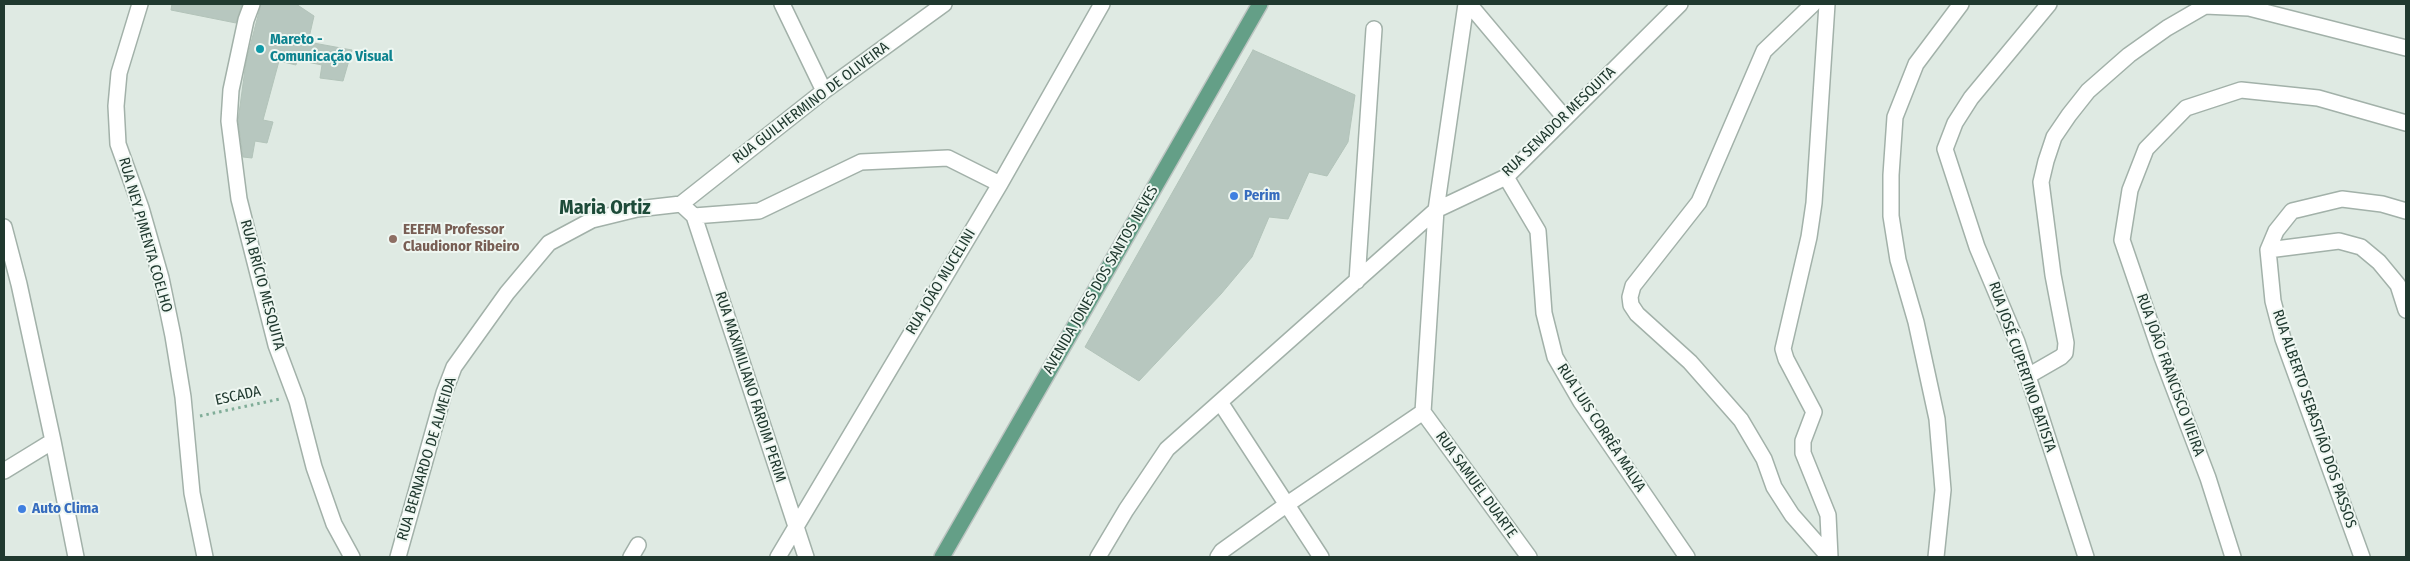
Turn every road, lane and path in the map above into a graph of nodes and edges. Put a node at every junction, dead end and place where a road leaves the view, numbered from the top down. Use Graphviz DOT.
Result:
graph roads {
  1 [pos="140,4"];
  2 [pos="252,4"];
  3 [pos="782,4"];
  4 [pos="944,4"];
  5 [pos="1102,4"];
  6 [pos="1260,4"];
  7 [pos="1468,4"];
  8 [pos="1680,4"];
  9 [pos="1813,4"];
  10 [pos="1826,4"];
  11 [pos="1961,4"];
  12 [pos="2049,4"];
  13 [pos="1374,29"];
  14 [pos="2406,48"];
  15 [pos="824,91"];
  16 [pos="1565,118"];
  17 [pos="2406,123"];
  18 [pos="1506,177"];
  19 [pos="1000,184"];
  20 [pos="680,204"];
  21 [pos="1436,210"];
  22 [pos="2406,211"];
  23 [pos="694,216"];
  24 [pos="4,227"];
  25 [pos="2268,250"];
  26 [pos="1357,281"];
  27 [pos="2406,310"];
  28 [pos="2028,376"];
  29 [pos="295,396"];
  30 [pos="1220,402"];
  31 [pos="1423,412"];
  32 [pos="185,419"];
  33 [pos="53,441"];
  34 [pos="4,471"];
  35 [pos="1286,505"];
  36 [pos="795,527"];
  37 [pos="1220,554"];
  38 [pos="76,557"];
  39 [pos="205,557"];
  40 [pos="352,557"];
  41 [pos="398,557"];
  42 [pos="778,557"];
  43 [pos="806,557"];
  44 [pos="942,557"];
  45 [pos="1098,557"];
  46 [pos="1322,557"];
  47 [pos="1529,557"];
  48 [pos="1687,557"];
  49 [pos="1830,557"];
  50 [pos="1936,557"];
  51 [pos="2086,557"];
  52 [pos="2233,557"];
  53 [pos="2362,557"];
  1 -- 32 [label="street, RUA NEY PIMENTA COELHO"];
  2 -- 29 [label="street, RUA BRÍCIO MESQUITA"];
  3 -- 15 [label="street"];
  4 -- 15 [label="street, RUA GUILHERMINO DE OLIVEIRA"];
  5 -- 19 [label="street, RUA JOÃO MUCELINI"];
  6 -- 44 [label="main road, AVENIDA JONES DOS SANTOS NEVES"];
  7 -- 16 [label="street"];
  7 -- 21 [label="street"];
  8 -- 16 [label="street, RUA SENADOR MESQUITA"];
  9 -- 49 [label="street"];
  10 -- 49 [label="street"];
  11 -- 50 [label="street"];
  12 -- 28 [label="street, RUA JOSÉ CUPERTINO BATISTA"];
  13 -- 26 [label="street"];
  14 -- 28 [label="street"];
  15 -- 20 [label="street, RUA GUILHERMINO DE OLIVEIRA"];
  16 -- 18 [label="street, RUA SENADOR MESQUITA"];
  17 -- 52 [label="street, RUA JOÃO FRANCISCO VIEIRA"];
  18 -- 21 [label="street, RUA SENADOR MESQUITA"];
  18 -- 48 [label="street, RUA LUIS CORRÊA MALVA"];
  19 -- 23 [label="street"];
  19 -- 36 [label="street, RUA JOÃO MUCELINI"];
  20 -- 23 [label="street"];
  20 -- 41 [label="street, RUA BERNARDO DE ALMEIDA"];
  21 -- 26 [label="street, RUA SENADOR MESQUITA"];
  21 -- 31 [label="street"];
  22 -- 25 [label="street"];
  23 -- 36 [label="street, RUA MAXIMILIANO FARDIM PERIM"];
  24 -- 33 [label="street"];
  25 -- 27 [label="street"];
  25 -- 53 [label="street, RUA ALBERTO SEBASTIÃO DOS PASSOS"];
  26 -- 30 [label="street, RUA SENADOR MESQUITA"];
  28 -- 51 [label="street, RUA JOSÉ CUPERTINO BATISTA"];
  29 -- 32 [label="path, ESCADA"];
  29 -- 40 [label="street, RUA BRÍCIO MESQUITA"];
  30 -- 35 [label="street"];
  30 -- 45 [label="street, RUA SENADOR MESQUITA"];
  31 -- 35 [label="street"];
  31 -- 47 [label="street, RUA SAMUEL DUARTE"];
  32 -- 39 [label="street, RUA NEY PIMENTA COELHO"];
  33 -- 34 [label="street"];
  33 -- 38 [label="street"];
  35 -- 37 [label="street"];
  35 -- 46 [label="street"];
  36 -- 42 [label="street, RUA JOÃO MUCELINI"];
  36 -- 43 [label="street, RUA MAXIMILIANO FARDIM PERIM"];
}
